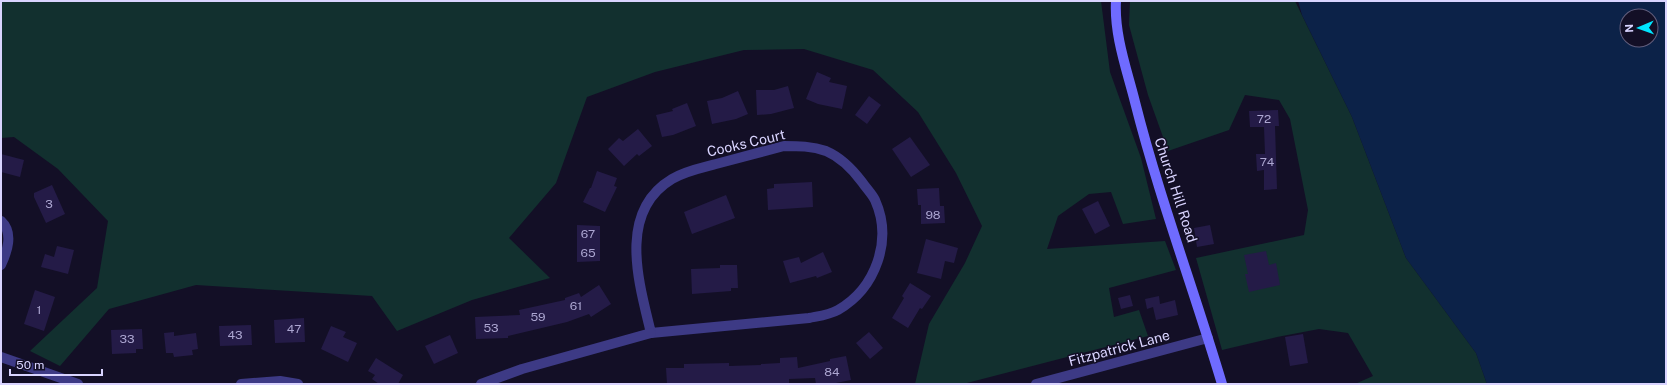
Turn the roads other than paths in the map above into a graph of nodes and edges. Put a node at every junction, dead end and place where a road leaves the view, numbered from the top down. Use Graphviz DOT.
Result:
graph roads {
  1 [pos="1116,1"];
  2 [pos="1,221"];
  3 [pos="1,265"];
  4 [pos="650,333"];
  5 [pos="1208,338"];
  6 [pos="1,357"];
  7 [pos="78,384"];
  8 [pos="241,384"];
  9 [pos="298,384"];
  10 [pos="481,384"];
  11 [pos="1036,384"];
  12 [pos="1222,384"];
  1 -- 5 [label="street, Church Hill Road"];
  2 -- 3 [label="street"];
  4 -- 4 [label="street, Cooks Court"];
  4 -- 10 [label="street, Cooks Court"];
  5 -- 11 [label="street, Fitzpatrick Lane"];
  5 -- 12 [label="street, Church Hill Road"];
  6 -- 7 [label="street"];
  8 -- 9 [label="street"];
}
